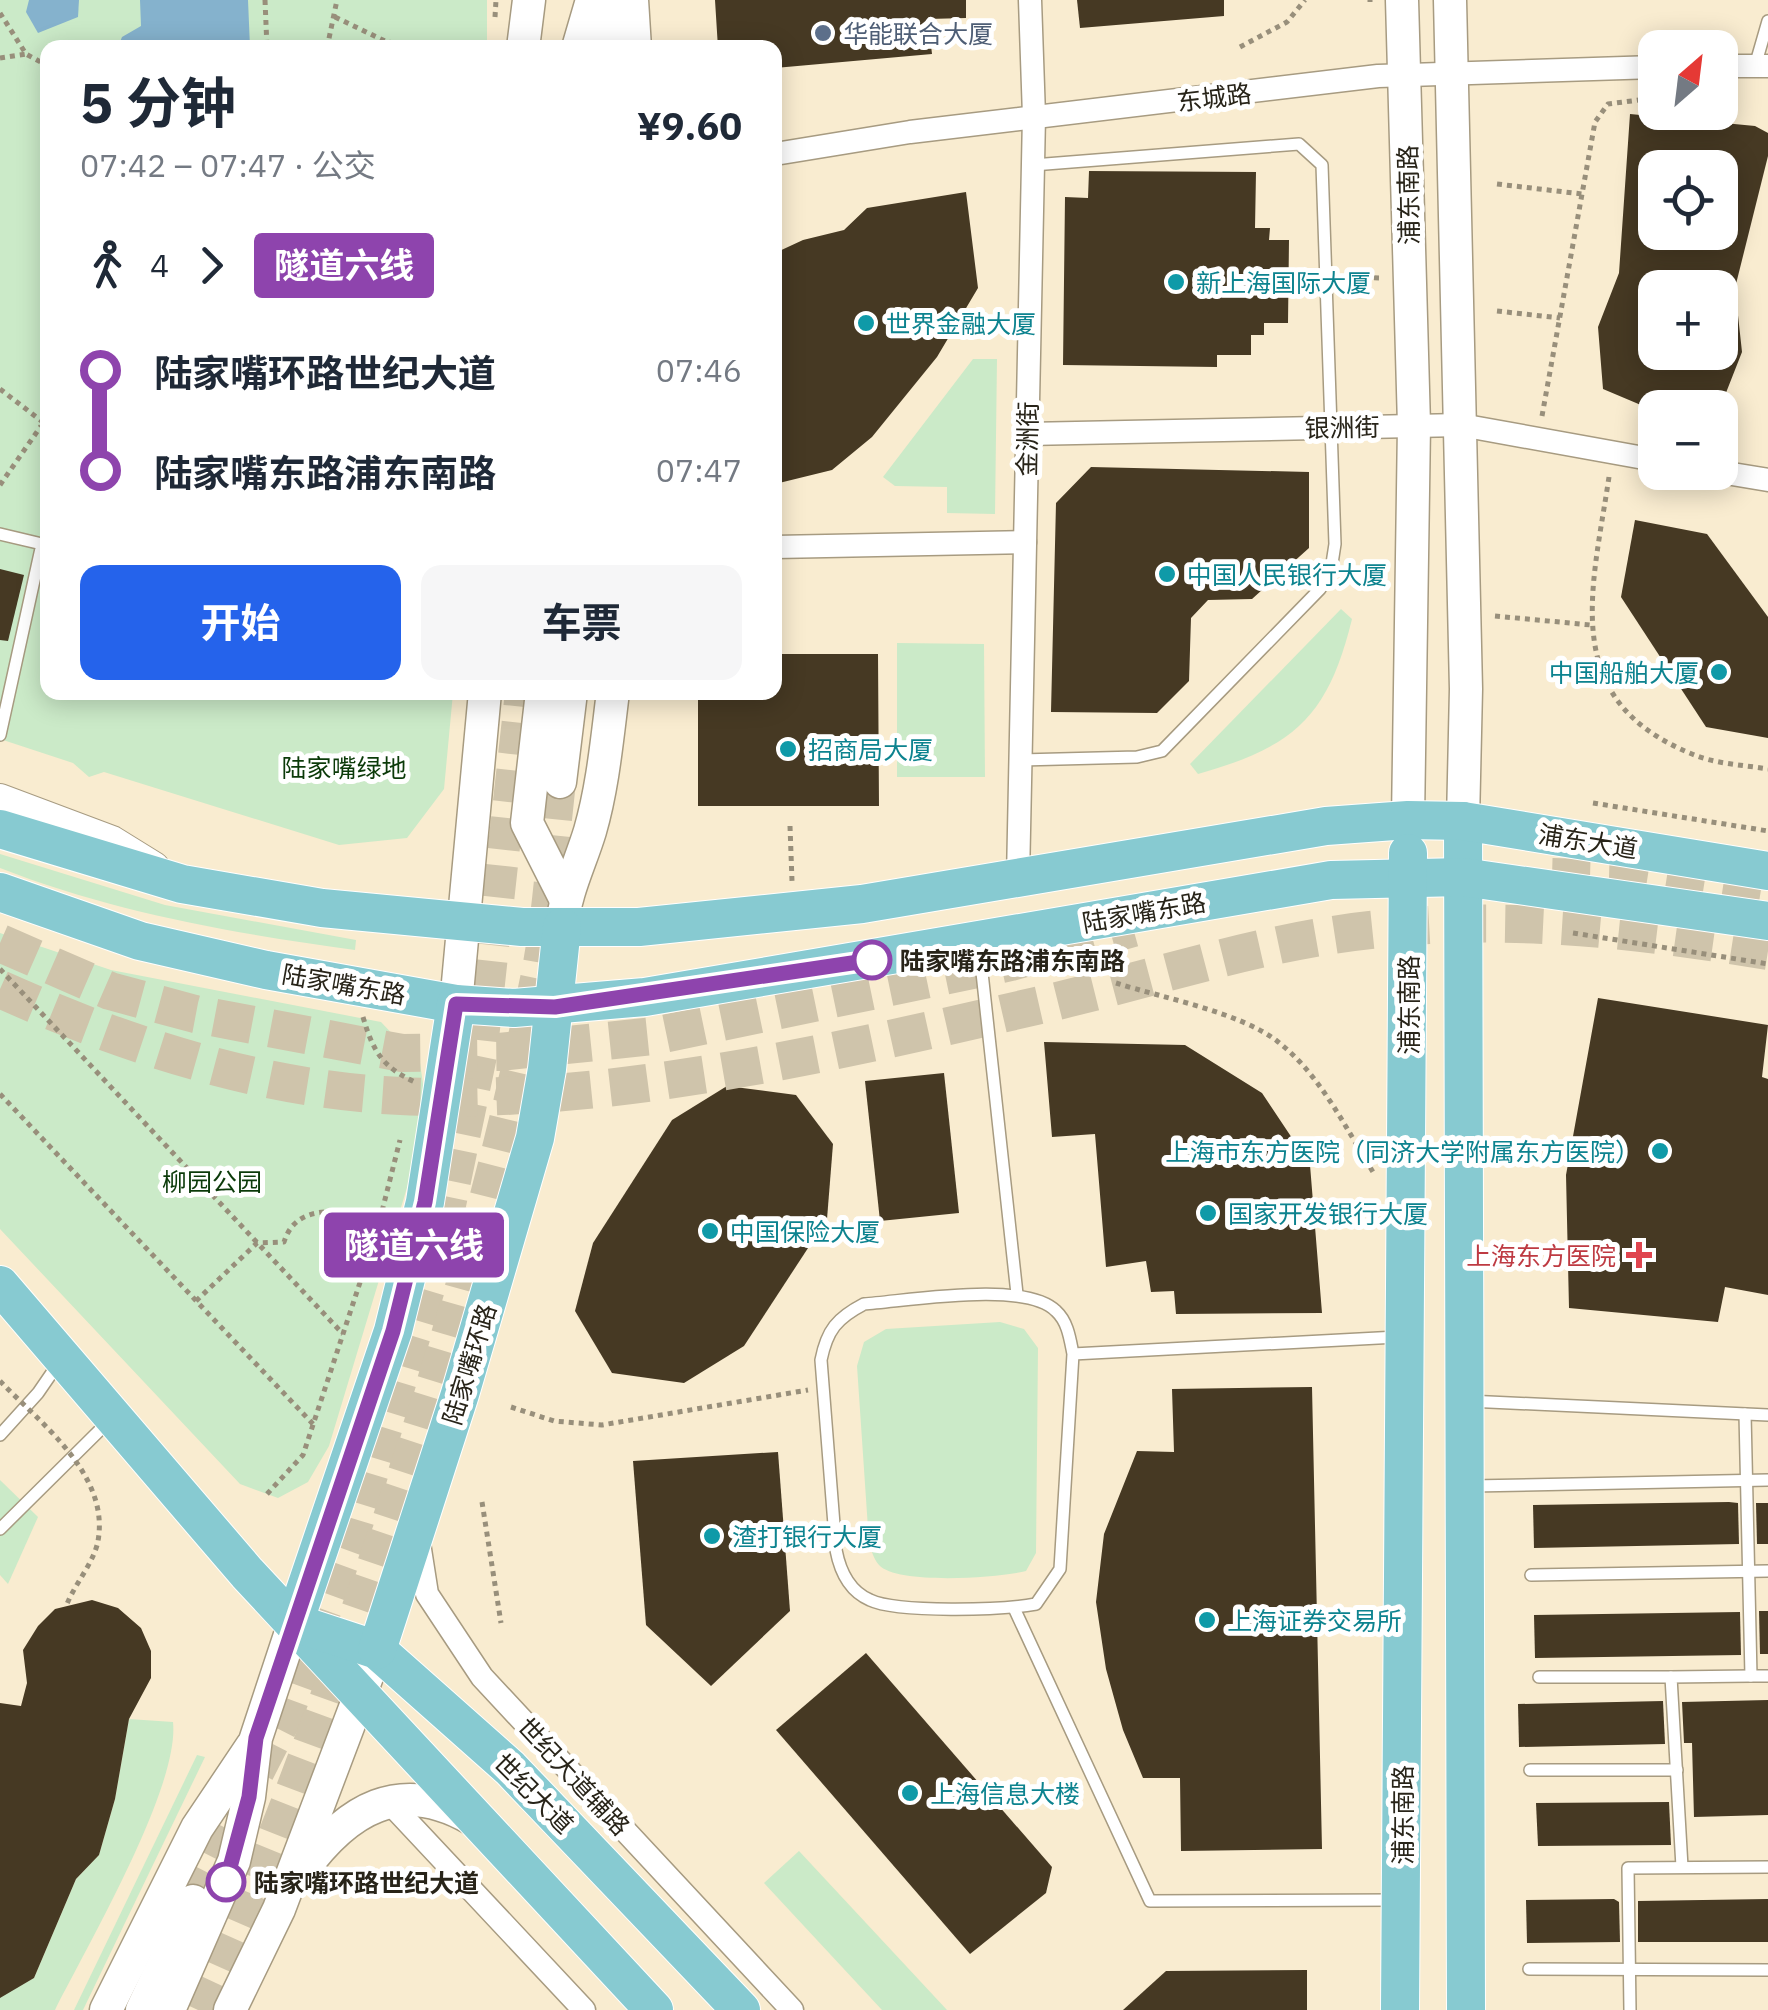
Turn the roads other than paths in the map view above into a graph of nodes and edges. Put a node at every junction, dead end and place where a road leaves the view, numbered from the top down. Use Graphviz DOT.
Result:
graph roads {
  1 [pos="529,0"];
  2 [pos="540,0"];
  3 [pos="593,0"];
  4 [pos="609,0"];
  5 [pos="632,0"];
  6 [pos="1030,0"];
  7 [pos="1450,0"];
  8 [pos="1380,1"];
  9 [pos="1768,21"];
  10 [pos="524,40"];
  11 [pos="542,40"];
  12 [pos="580,40"];
  13 [pos="600,40"];
  14 [pos="603,40"];
  15 [pos="634,40"];
  16 [pos="1761,66"];
  17 [pos="1638,68"];
  18 [pos="1405,74"];
  19 [pos="1453,74"];
  20 [pos="1034,116"];
  21 [pos="782,153"];
  22 [pos="1032,165"];
  23 [pos="1414,425"];
  24 [pos="1461,426"];
  25 [pos="1329,428"];
  26 [pos="1027,434"];
  27 [pos="1638,457"];
  28 [pos="1738,475"];
  29 [pos="1768,480"];
  30 [pos="0,534"];
  31 [pos="1025,542"];
  32 [pos="40,544"];
  33 [pos="782,547"];
  34 [pos="40,553"];
  35 [pos="484,700"];
  36 [pos="541,700"];
  37 [pos="570,700"];
  38 [pos="611,700"];
  39 [pos="0,735"];
  40 [pos="1021,760"];
  41 [pos="560,782"];
  42 [pos="0,799"];
  43 [pos="1408,820"];
  44 [pos="1463,821"];
  45 [pos="0,829"];
  46 [pos="1768,871"];
  47 [pos="1408,876"];
  48 [pos="1463,877"];
  49 [pos="1018,878"];
  50 [pos="182,884"];
  51 [pos="0,892"];
  52 [pos="563,912"];
  53 [pos="1768,922"];
  54 [pos="463,923"];
  55 [pos="979,940"];
  56 [pos="456,1004"];
  57 [pos="555,1007"];
  58 [pos="0,1286"];
  59 [pos="1017,1294"];
  60 [pos="1406,1338"];
  61 [pos="1073,1354"];
  62 [pos="62,1358"];
  63 [pos="1462,1401"];
  64 [pos="1746,1414"];
  65 [pos="1768,1415"];
  66 [pos="113,1417"];
  67 [pos="0,1436"];
  68 [pos="1748,1480"];
  69 [pos="1768,1480"];
  70 [pos="1462,1486"];
  71 [pos="423,1509"];
  72 [pos="0,1529"];
  73 [pos="1750,1571"];
  74 [pos="1768,1571"];
  75 [pos="1531,1575"];
  76 [pos="1014,1608"];
  77 [pos="294,1623"];
  78 [pos="378,1650"];
  79 [pos="1751,1676"];
  80 [pos="1768,1676"];
  81 [pos="1538,1677"];
  82 [pos="1671,1677"];
  83 [pos="361,1695"];
  84 [pos="256,1738"];
  85 [pos="1530,1770"];
  86 [pos="1678,1770"];
  87 [pos="389,1802"];
  88 [pos="479,1822"];
  89 [pos="1682,1867"];
  90 [pos="1768,1867"];
  91 [pos="193,1900"];
  92 [pos="1401,1900"];
  93 [pos="279,1909"];
  94 [pos="1529,1969"];
  95 [pos="1629,1970"];
  96 [pos="1768,1970"];
  97 [pos="106,2010"];
  98 [pos="142,2010"];
  99 [pos="169,2010"];
  100 [pos="230,2010"];
  101 [pos="584,2010"];
  102 [pos="654,2010"];
  103 [pos="741,2010"];
  104 [pos="792,2010"];
  105 [pos="1400,2010"];
  106 [pos="1466,2010"];
  107 [pos="1630,2010"];
  1 -- 10 [label="main road"];
  2 -- 11 [label="main road"];
  3 -- 12 [label="main road"];
  3 -- 13 [label="main road"];
  4 -- 14 [label="main road"];
  5 -- 15 [label="main road"];
  6 -- 20 [label="street, 金洲街"];
  7 -- 19 [label="main road, 浦东南路"];
  8 -- 18 [label="main road, 浦东南路"];
  9 -- 16 [label="lane"];
  17 -- 19 [label="street, 东城路"];
  18 -- 19 [label="street, 东城路"];
  18 -- 20 [label="street, 东城路"];
  18 -- 23 [label="main road, 浦东南路"];
  19 -- 24 [label="main road, 浦东南路"];
  20 -- 21 [label="street, 东城路"];
  20 -- 22 [label="street, 金洲街"];
  22 -- 25 [label="lane"];
  22 -- 26 [label="street, 金洲街"];
  23 -- 24 [label="street, 银洲街"];
  23 -- 25 [label="street, 银洲街"];
  23 -- 43 [label="main road, 浦东南路"];
  24 -- 27 [label="street, 银洲街"];
  24 -- 44 [label="main road, 浦东南路"];
  25 -- 26 [label="street, 银洲街"];
  25 -- 40 [label="lane"];
  26 -- 31 [label="street, 金洲街"];
  28 -- 29 [label="street"];
  30 -- 32 [label="lane"];
  31 -- 33 [label="street"];
  31 -- 40 [label="street, 金洲街"];
  34 -- 39 [label="lane"];
  35 -- 54 [label="main road"];
  36 -- 52 [label="main road"];
  37 -- 41 [label="main road"];
  38 -- 52 [label="main road, 陆家嘴环路"];
  40 -- 49 [label="street, 金洲街"];
  42 -- 50 [label="street"];
  43 -- 44 [label="main road, 浦东大道"];
  43 -- 47 [label="main road, 浦东南路"];
  43 -- 49 [label="main road"];
  44 -- 46 [label="main road, 浦东大道"];
  44 -- 48 [label="main road, 浦东南路"];
  45 -- 50 [label="main road"];
  47 -- 48 [label="main road"];
  47 -- 55 [label="main road, 陆家嘴东路"];
  47 -- 60 [label="main road, 浦东南路"];
  48 -- 53 [label="main road"];
  48 -- 63 [label="main road, 浦东南路"];
  49 -- 52 [label="main road"];
  50 -- 54 [label="main road"];
  51 -- 56 [label="main road, 陆家嘴东路"];
  52 -- 54 [label="main road"];
  52 -- 57 [label="main road, 陆家嘴环路"];
  54 -- 56 [label="main road"];
  55 -- 57 [label="main road, 陆家嘴东路"];
  55 -- 59 [label="lane"];
  56 -- 57 [label="main road, 陆家嘴东路"];
  56 -- 77 [label="main road"];
  57 -- 71 [label="main road, 陆家嘴环路"];
  58 -- 62 [label="main road"];
  59 -- 61 [label="lane"];
  59 -- 76 [label="lane"];
  60 -- 61 [label="lane"];
  60 -- 92 [label="main road, 浦东南路"];
  61 -- 76 [label="lane"];
  62 -- 66 [label="main road"];
  62 -- 67 [label="lane"];
  63 -- 64 [label="lane"];
  63 -- 70 [label="main road, 浦东南路"];
  64 -- 65 [label="lane"];
  64 -- 68 [label="lane"];
  66 -- 72 [label="lane"];
  66 -- 77 [label="main road"];
  68 -- 69 [label="lane"];
  68 -- 70 [label="lane"];
  68 -- 73 [label="lane"];
  70 -- 106 [label="main road, 浦东南路"];
  71 -- 78 [label="main road, 陆家嘴环路"];
  71 -- 104 [label="street, 世纪大道辅路"];
  73 -- 74 [label="lane"];
  73 -- 75 [label="lane"];
  73 -- 79 [label="lane"];
  76 -- 92 [label="lane"];
  77 -- 78 [label="main road, 世纪大道"];
  77 -- 83 [label="main road"];
  77 -- 84 [label="main road"];
  78 -- 83 [label="main road, 陆家嘴环路"];
  78 -- 103 [label="main road, 世纪大道"];
  79 -- 80 [label="lane"];
  79 -- 82 [label="lane"];
  81 -- 82 [label="lane"];
  82 -- 86 [label="lane"];
  83 -- 88 [label="main road"];
  83 -- 93 [label="main road, 陆家嘴环路"];
  84 -- 97 [label="main road"];
  84 -- 99 [label="main road"];
  85 -- 86 [label="lane"];
  86 -- 89 [label="lane"];
  87 -- 88 [label="main road"];
  87 -- 93 [label="main road"];
  87 -- 101 [label="street"];
  88 -- 102 [label="main road"];
  89 -- 90 [label="lane"];
  89 -- 95 [label="lane"];
  91 -- 98 [label="main road"];
  92 -- 105 [label="main road, 浦东南路"];
  93 -- 100 [label="main road, 陆家嘴环路"];
  94 -- 95 [label="lane"];
  95 -- 96 [label="lane"];
  95 -- 107 [label="lane"];
}
